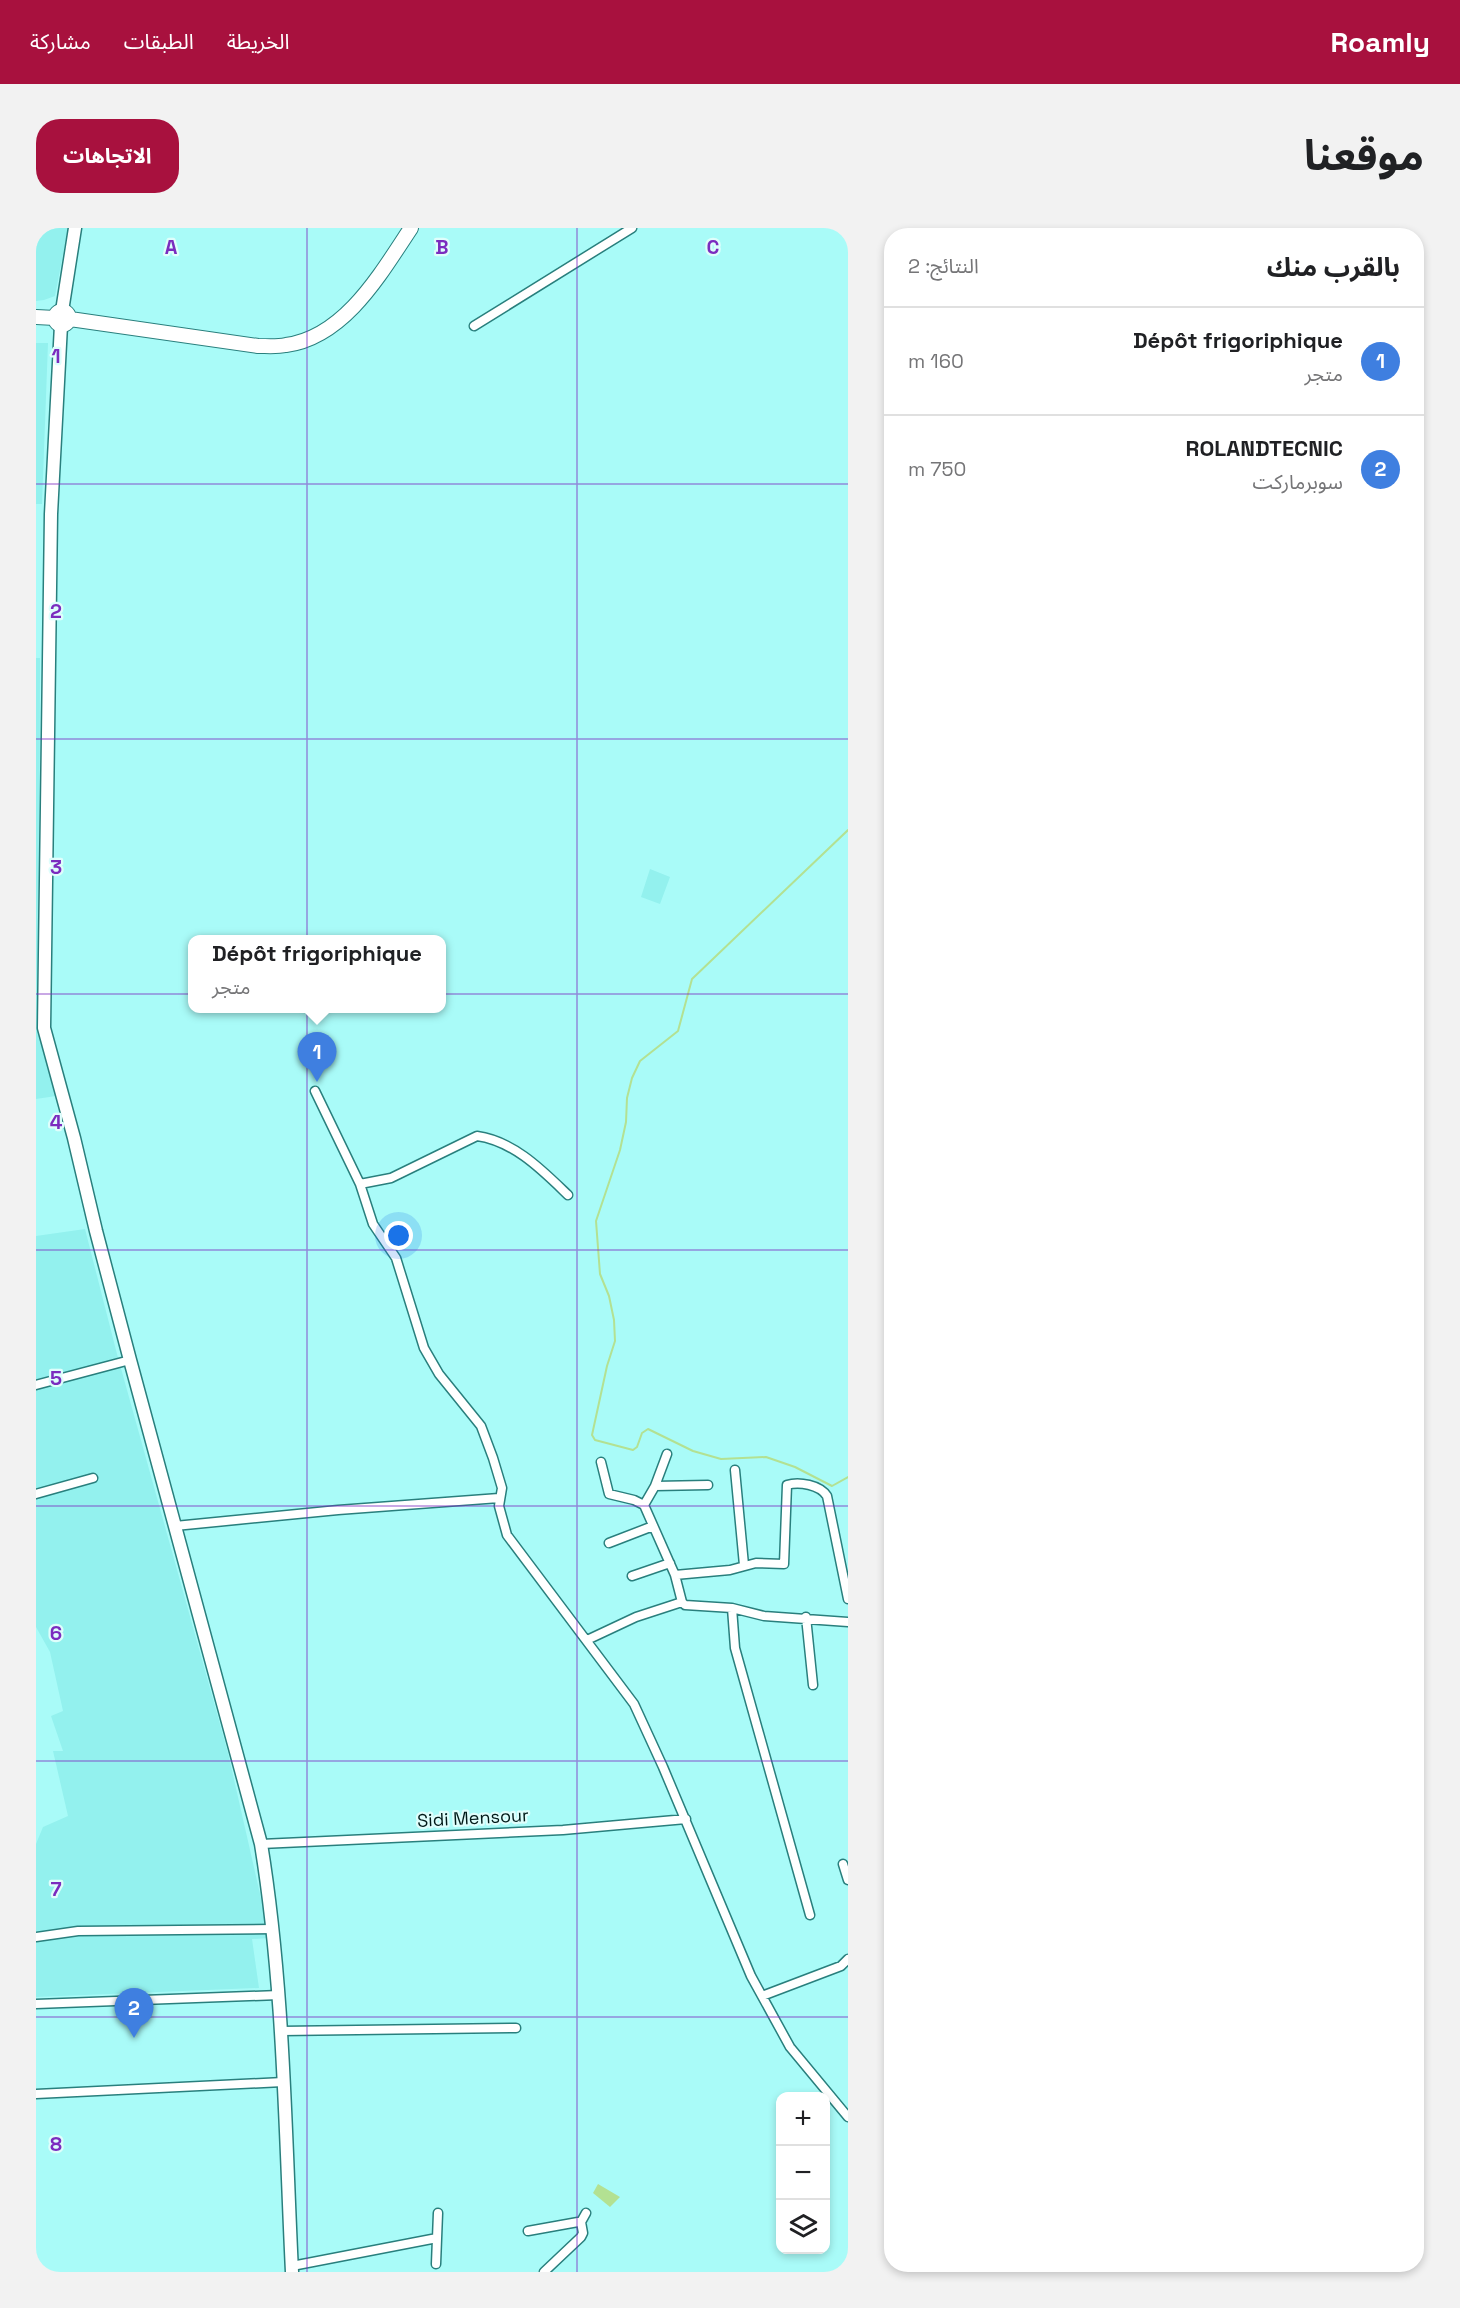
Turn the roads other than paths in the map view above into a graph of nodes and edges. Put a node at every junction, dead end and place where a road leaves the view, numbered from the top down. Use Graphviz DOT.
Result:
graph roads {
  1 [pos="75,228"];
  2 [pos="411,228"];
  3 [pos="632,228"];
  4 [pos="36,317"];
  5 [pos="62,318"];
  6 [pos="474,326"];
  7 [pos="315,1091"];
  8 [pos="360,1184"];
  9 [pos="568,1196"];
  10 [pos="130,1360"];
  11 [pos="36,1385"];
  12 [pos="667,1454"];
  13 [pos="601,1462"];
  14 [pos="735,1470"];
  15 [pos="93,1478"];
  16 [pos="708,1485"];
  17 [pos="655,1486"];
  18 [pos="36,1494"];
  19 [pos="499,1498"];
  20 [pos="644,1505"];
  21 [pos="176,1526"];
  22 [pos="653,1526"];
  23 [pos="609,1543"];
  24 [pos="670,1563"];
  25 [pos="744,1565"];
  26 [pos="675,1575"];
  27 [pos="632,1576"];
  28 [pos="848,1599"];
  29 [pos="682,1602"];
  30 [pos="732,1608"];
  31 [pos="806,1617"];
  32 [pos="848,1622"];
  33 [pos="587,1640"];
  34 [pos="813,1685"];
  35 [pos="686,1819"];
  36 [pos="261,1844"];
  37 [pos="843,1864"];
  38 [pos="848,1880"];
  39 [pos="810,1915"];
  40 [pos="273,1929"];
  41 [pos="36,1937"];
  42 [pos="848,1959"];
  43 [pos="279,1995"];
  44 [pos="762,1996"];
  45 [pos="36,2004"];
  46 [pos="516,2028"];
  47 [pos="281,2031"];
  48 [pos="283,2082"];
  49 [pos="36,2094"];
  50 [pos="848,2117"];
  51 [pos="438,2213"];
  52 [pos="586,2213"];
  53 [pos="581,2222"];
  54 [pos="528,2231"];
  55 [pos="437,2238"];
  56 [pos="436,2264"];
  57 [pos="292,2269"];
  58 [pos="544,2272"];
  1 -- 5 [label="main road"];
  2 -- 5 [label="main road"];
  3 -- 6 [label="street"];
  4 -- 5 [label="main road"];
  5 -- 10 [label="main road"];
  7 -- 8 [label="street"];
  8 -- 9 [label="street"];
  8 -- 19 [label="street"];
  10 -- 11 [label="street"];
  10 -- 21 [label="main road"];
  12 -- 17 [label="street"];
  13 -- 20 [label="street"];
  14 -- 25 [label="street"];
  15 -- 18 [label="street"];
  16 -- 17 [label="street"];
  17 -- 20 [label="street"];
  19 -- 21 [label="street"];
  19 -- 33 [label="street"];
  20 -- 22 [label="street"];
  21 -- 36 [label="main road"];
  22 -- 23 [label="street"];
  22 -- 24 [label="street"];
  24 -- 26 [label="street"];
  24 -- 27 [label="street"];
  25 -- 26 [label="street"];
  25 -- 28 [label="street"];
  26 -- 29 [label="street"];
  29 -- 30 [label="street"];
  29 -- 33 [label="street"];
  30 -- 31 [label="street"];
  30 -- 39 [label="street"];
  31 -- 32 [label="street"];
  31 -- 34 [label="street"];
  33 -- 35 [label="street"];
  35 -- 36 [label="street, Sidi Mensour"];
  35 -- 44 [label="street"];
  36 -- 40 [label="main road"];
  37 -- 38 [label="street"];
  40 -- 41 [label="street"];
  40 -- 43 [label="main road"];
  42 -- 44 [label="street"];
  43 -- 45 [label="street"];
  43 -- 47 [label="main road"];
  44 -- 50 [label="street"];
  46 -- 47 [label="street"];
  47 -- 48 [label="main road"];
  48 -- 49 [label="street"];
  48 -- 57 [label="main road"];
  51 -- 55 [label="street"];
  52 -- 53 [label="street"];
  53 -- 54 [label="street"];
  53 -- 58 [label="street"];
  55 -- 56 [label="street"];
  55 -- 57 [label="street"];
}
